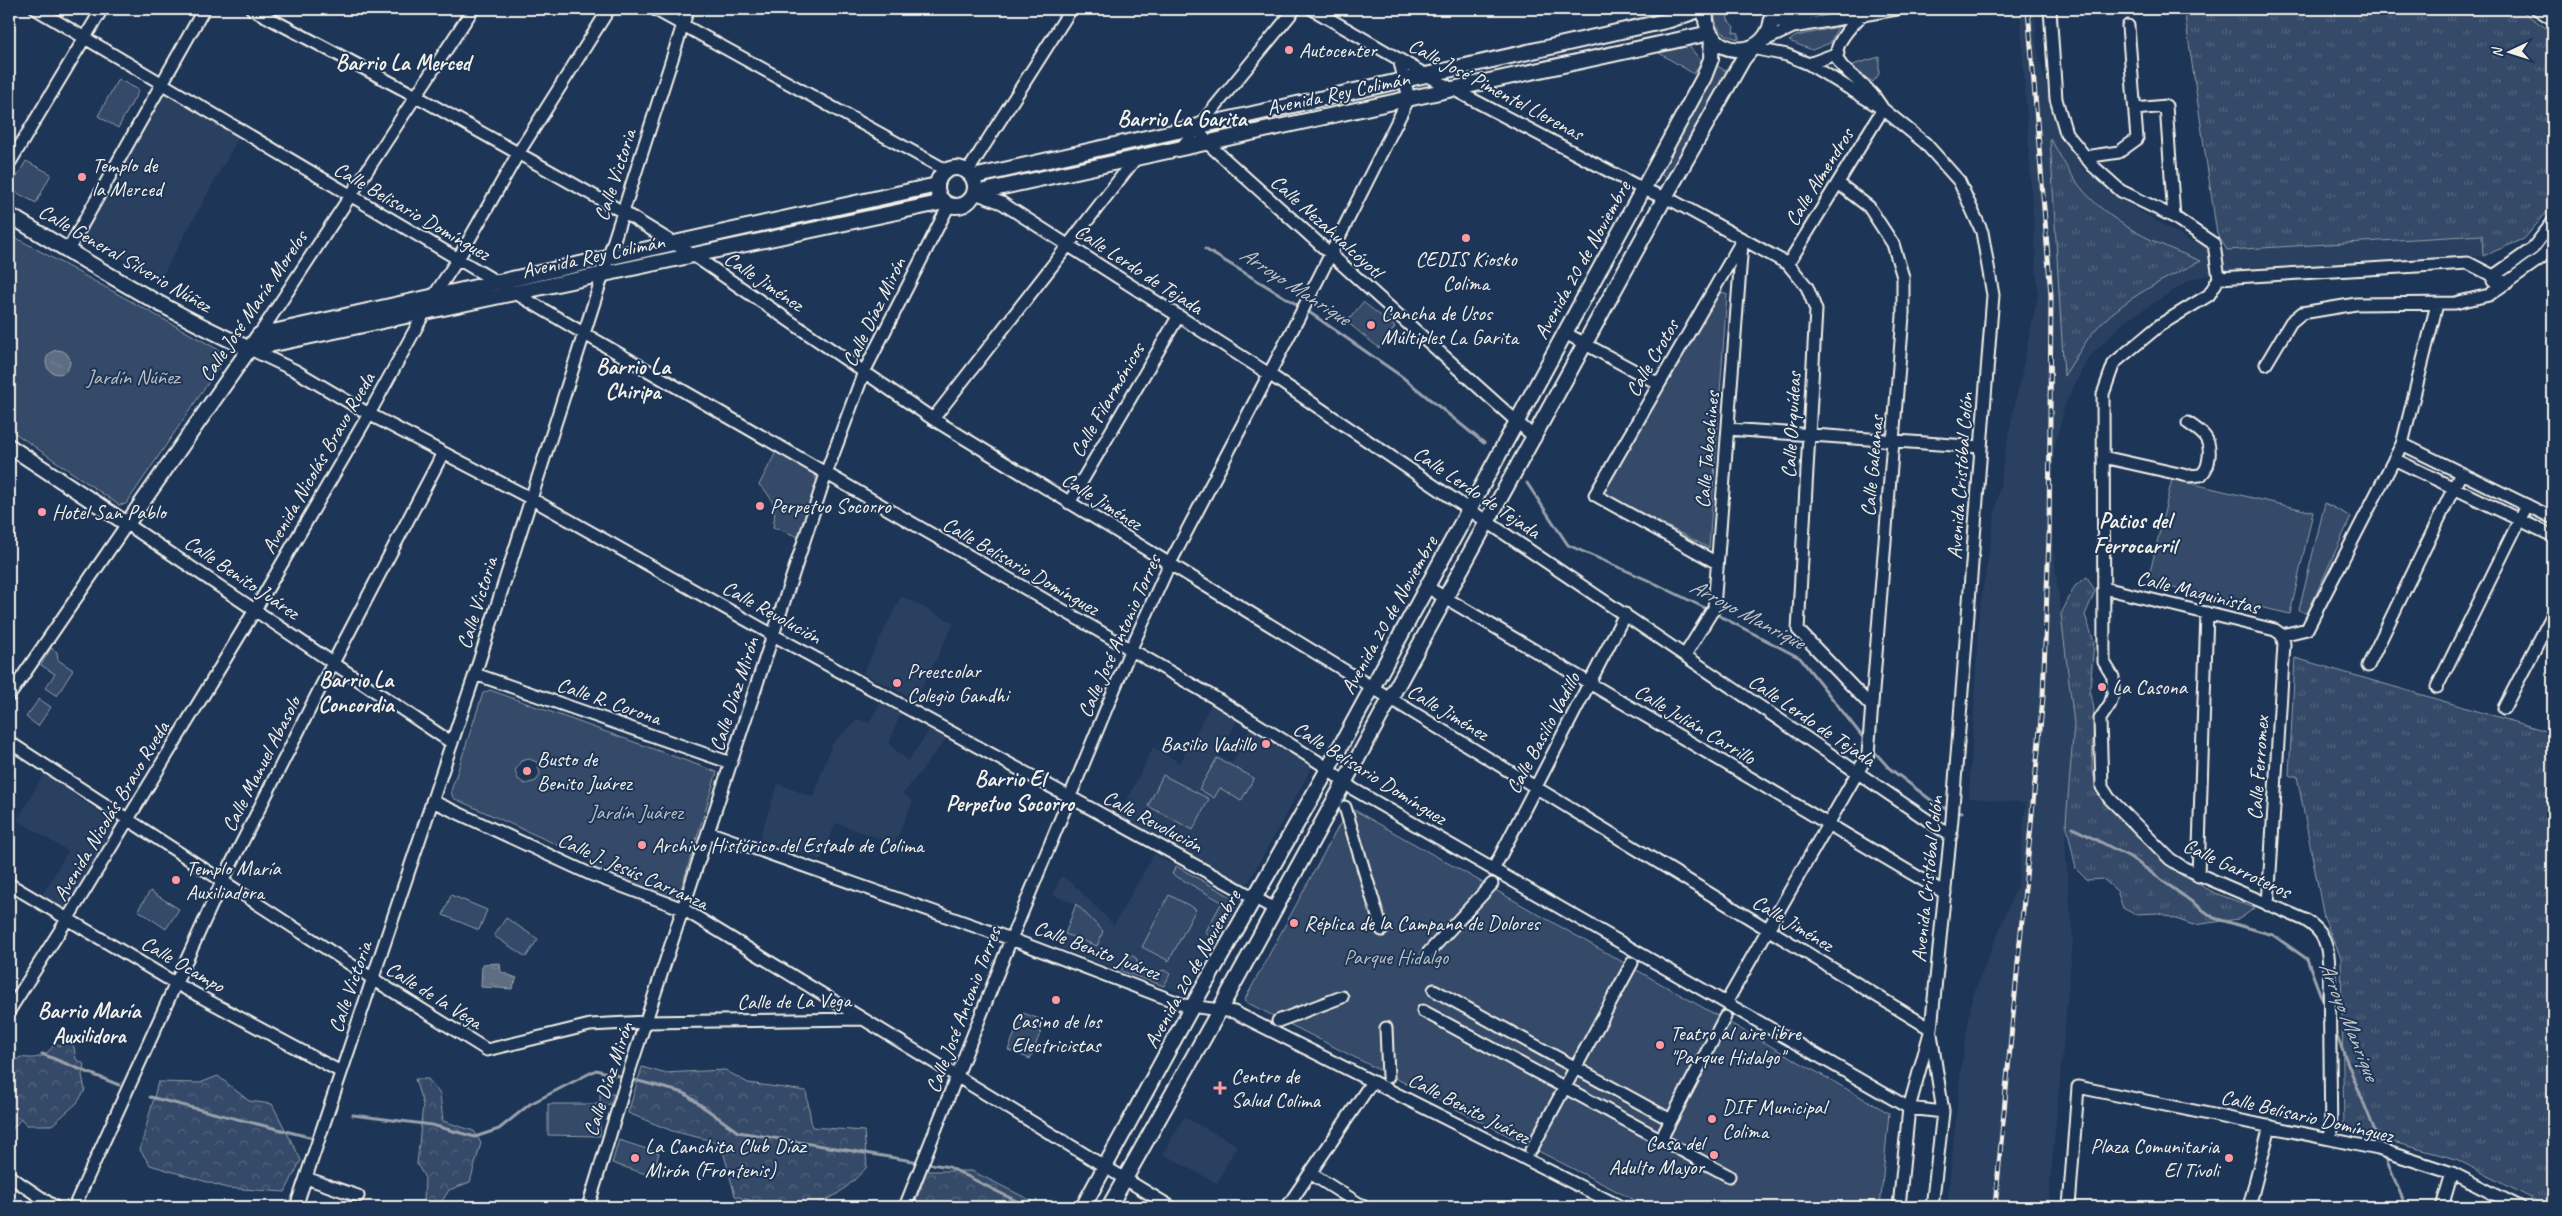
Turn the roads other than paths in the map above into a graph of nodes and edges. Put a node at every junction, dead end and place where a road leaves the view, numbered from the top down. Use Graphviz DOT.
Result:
graph roads {
  1 [pos="36,9"];
  2 [pos="102,9"];
  3 [pos="204,9"];
  4 [pos="252,9"];
  5 [pos="473,9"];
  6 [pos="609,9"];
  7 [pos="654,9"];
  8 [pos="688,9"];
  9 [pos="1071,9"];
  10 [pos="1295,9"];
  11 [pos="1312,9"];
  12 [pos="1702,9"];
  13 [pos="1706,9"];
  14 [pos="1820,9"];
  15 [pos="1897,9"];
  16 [pos="2050,9"];
  17 [pos="2537,9"];
  18 [pos="1671,14"];
  19 [pos="1864,14"];
  20 [pos="1773,15"];
  21 [pos="2553,19"];
  22 [pos="682,25"];
  23 [pos="2128,26"];
  24 [pos="1711,34"];
  25 [pos="86,37"];
  26 [pos="1756,45"];
  27 [pos="1838,53"];
  28 [pos="1399,59"];
  29 [pos="1809,64"];
  30 [pos="1426,75"];
  31 [pos="1404,80"];
  32 [pos="162,81"];
  33 [pos="1453,89"];
  34 [pos="416,96"];
  35 [pos="1409,98"];
  36 [pos="1883,109"];
  37 [pos="2135,109"];
  38 [pos="1198,126"];
  39 [pos="1206,142"];
  40 [pos="1181,148"];
  41 [pos="518,152"];
  42 [pos="1136,158"];
  43 [pos="2086,158"];
  44 [pos="9,164"];
  45 [pos="946,170"];
  46 [pos="971,174"];
  47 [pos="1838,183"];
  48 [pos="937,185"];
  49 [pos="1644,188"];
  50 [pos="975,193"];
  51 [pos="350,196"];
  52 [pos="1665,197"];
  53 [pos="946,203"];
  54 [pos="623,212"];
  55 [pos="9,214"];
  56 [pos="2174,218"];
  57 [pos="2553,222"];
  58 [pos="1742,239"];
  59 [pos="2553,242"];
  60 [pos="672,244"];
  61 [pos="1070,245"];
  62 [pos="68,250"];
  63 [pos="1330,254"];
  64 [pos="692,255"];
  65 [pos="607,258"];
  66 [pos="458,259"];
  67 [pos="1788,264"];
  68 [pos="602,274"];
  69 [pos="2495,275"];
  70 [pos="2219,278"];
  71 [pos="498,282"];
  72 [pos="2507,283"];
  73 [pos="516,292"];
  74 [pos="2489,295"];
  75 [pos="433,297"];
  76 [pos="2437,304"];
  77 [pos="424,312"];
  78 [pos="1178,317"];
  79 [pos="582,333"];
  80 [pos="1565,333"];
  81 [pos="259,335"];
  82 [pos="1586,345"];
  83 [pos="250,349"];
  84 [pos="2266,364"];
  85 [pos="864,372"];
  86 [pos="1269,374"];
  87 [pos="1659,384"];
  88 [pos="369,414"];
  89 [pos="933,419"];
  90 [pos="1517,422"];
  91 [pos="2188,423"];
  92 [pos="1728,429"];
  93 [pos="1809,435"];
  94 [pos="1535,438"];
  95 [pos="1893,441"];
  96 [pos="2402,444"];
  97 [pos="9,446"];
  98 [pos="1981,447"];
  99 [pos="443,453"];
  100 [pos="2103,457"];
  101 [pos="2394,459"];
  102 [pos="2461,473"];
  103 [pos="826,474"];
  104 [pos="2454,487"];
  105 [pos="530,498"];
  106 [pos="1069,503"];
  107 [pos="2527,505"];
  108 [pos="1469,509"];
  109 [pos="2553,518"];
  110 [pos="2520,520"];
  111 [pos="1488,522"];
  112 [pos="128,524"];
  113 [pos="2553,536"];
  114 [pos="1717,563"];
  115 [pos="1170,565"];
  116 [pos="1427,587"];
  117 [pos="2104,588"];
  118 [pos="1446,598"];
  119 [pos="255,610"];
  120 [pos="2207,613"];
  121 [pos="1625,614"];
  122 [pos="2553,614"];
  123 [pos="773,635"];
  124 [pos="2282,635"];
  125 [pos="1130,651"];
  126 [pos="1685,655"];
  127 [pos="333,663"];
  128 [pos="2368,666"];
  129 [pos="475,674"];
  130 [pos="1591,684"];
  131 [pos="1372,688"];
  132 [pos="2437,688"];
  133 [pos="9,696"];
  134 [pos="1390,700"];
  135 [pos="1872,706"];
  136 [pos="2504,708"];
  137 [pos="9,742"];
  138 [pos="452,743"];
  139 [pos="731,763"];
  140 [pos="1328,769"];
  141 [pos="1857,773"];
  142 [pos="1345,782"];
  143 [pos="1535,788"];
  144 [pos="1071,798"];
  145 [pos="432,801"];
  146 [pos="1345,807"];
  147 [pos="127,819"];
  148 [pos="1828,824"];
  149 [pos="708,832"];
  150 [pos="1950,836"];
  151 [pos="1493,870"];
  152 [pos="2198,876"];
  153 [pos="222,882"];
  154 [pos="9,884"];
  155 [pos="1492,884"];
  156 [pos="1945,893"];
  157 [pos="1255,898"];
  158 [pos="2268,905"];
  159 [pos="683,909"];
  160 [pos="1275,909"];
  161 [pos="68,918"];
  162 [pos="1382,930"];
  163 [pos="1768,930"];
  164 [pos="1011,939"];
  165 [pos="1428,953"];
  166 [pos="1632,963"];
  167 [pos="373,979"];
  168 [pos="175,983"];
  169 [pos="1434,990"];
  170 [pos="1342,997"];
  171 [pos="1726,1003"];
  172 [pos="1193,1006"];
  173 [pos="1220,1010"];
  174 [pos="9,1011"];
  175 [pos="1423,1011"];
  176 [pos="1726,1017"];
  177 [pos="862,1020"];
  178 [pos="1278,1021"];
  179 [pos="646,1022"];
  180 [pos="1386,1028"];
  181 [pos="1931,1029"];
  182 [pos="487,1050"];
  183 [pos="1576,1067"];
  184 [pos="341,1072"];
  185 [pos="1388,1077"];
  186 [pos="958,1078"];
  187 [pos="1372,1082"];
  188 [pos="1564,1088"];
  189 [pos="1909,1108"];
  190 [pos="1943,1112"];
  191 [pos="1671,1120"];
  192 [pos="2270,1126"];
  193 [pos="2331,1139"];
  194 [pos="1660,1141"];
  195 [pos="1531,1150"];
  196 [pos="1105,1167"];
  197 [pos="1310,1173"];
  198 [pos="2452,1173"];
  199 [pos="9,1176"];
  200 [pos="1729,1176"];
  201 [pos="306,1178"];
  202 [pos="1124,1179"];
  203 [pos="358,1196"];
  204 [pos="55,1207"];
  205 [pos="74,1207"];
  206 [pos="296,1207"];
  207 [pos="588,1207"];
  208 [pos="905,1207"];
  209 [pos="1083,1207"];
  210 [pos="1109,1207"];
  211 [pos="1171,1207"];
  212 [pos="1287,1207"];
  213 [pos="1364,1207"];
  214 [pos="1621,1207"];
  215 [pos="1899,1207"];
  216 [pos="1932,1207"];
  217 [pos="2069,1207"];
  218 [pos="2248,1207"];
  219 [pos="2442,1207"];
  220 [pos="2520,1207"];
  1 -- 25 [label="street, Calle Belisario Domínguez"];
  2 -- 25 [label="street"];
  3 -- 32 [label="street"];
  4 -- 34 [label="street, Calle Jiménez"];
  5 -- 34 [label="street, Calle José María Morelos"];
  6 -- 41 [label="street, Avenida Nicolás Bravo Rueda"];
  7 -- 22 [label="street"];
  8 -- 22 [label="street, Calle Victoria"];
  9 -- 46 [label="street"];
  10 -- 38 [label="street"];
  11 -- 28 [label="street, Calle José Pimentel Llerenas"];
  12 -- 18 [label="main road, Avenida Rey Colimán"];
  13 -- 24 [label="main road, Avenida 20 de Noviembre"];
  14 -- 20 [label="main road"];
  15 -- 19 [label="street"];
  16 -- 43 [label="street"];
  17 -- 21 [label="street"];
  18 -- 30 [label="main road, Avenida Rey Colimán"];
  19 -- 26 [label="street"];
  19 -- 27 [label="street"];
  20 -- 26 [label="main road, Avenida 20 de Noviembre"];
  22 -- 45 [label="street"];
  22 -- 54 [label="street, Calle Victoria"];
  23 -- 37 [label="street"];
  24 -- 26 [label="main road"];
  24 -- 33 [label="main road, Avenida Rey Colimán"];
  24 -- 49 [label="main road, Avenida 20 de Noviembre"];
  25 -- 32 [label="street, Calle Belisario Domínguez"];
  25 -- 44 [label="street"];
  26 -- 29 [label="street, Avenida Cristóbal Colón"];
  26 -- 52 [label="main road, Avenida 20 de Noviembre"];
  27 -- 29 [label="street"];
  27 -- 36 [label="street"];
  28 -- 30 [label="street, Calle José Pimentel Llerenas"];
  28 -- 31 [label="street"];
  29 -- 36 [label="street, Avenida Cristóbal Colón"];
  30 -- 31 [label="main road, Avenida Rey Colimán"];
  30 -- 33 [label="street, Calle José Pimentel Llerenas"];
  31 -- 35 [label="street"];
  31 -- 38 [label="main road, Avenida Rey Colimán"];
  32 -- 51 [label="street, Calle Belisario Domínguez"];
  32 -- 62 [label="street"];
  33 -- 35 [label="main road, Avenida Rey Colimán"];
  33 -- 49 [label="street, Calle José Pimentel Llerenas"];
  34 -- 41 [label="street, Calle Jiménez"];
  34 -- 51 [label="street, Calle José María Morelos"];
  35 -- 39 [label="main road, Avenida Rey Colimán"];
  35 -- 63 [label="street, Calle José Antonio Torres"];
  36 -- 47 [label="street, Calle Almendros"];
  36 -- 98 [label="street, Avenida Cristóbal Colón"];
  37 -- 43 [label="street"];
  37 -- 56 [label="street"];
  38 -- 39 [label="street"];
  38 -- 40 [label="street"];
  38 -- 46 [label="main road, Avenida Rey Colimán"];
  39 -- 40 [label="main road, Avenida Rey Colimán"];
  39 -- 63 [label="street, Calle Nezahualcóyotl"];
  40 -- 42 [label="main road, Avenida Rey Colimán"];
  41 -- 54 [label="street, Calle Jiménez"];
  41 -- 66 [label="street, Avenida Nicolás Bravo Rueda"];
  42 -- 50 [label="main road, Avenida Rey Colimán"];
  42 -- 61 [label="street"];
  43 -- 56 [label="street"];
  45 -- 46 [label="main road"];
  45 -- 48 [label="main road"];
  46 -- 50 [label="main road"];
  47 -- 67 [label="street, Calle Almendros"];
  47 -- 95 [label="street, Calle Galeanas"];
  48 -- 53 [label="main road"];
  48 -- 60 [label="main road, Avenida Rey Colimán"];
  49 -- 52 [label="street, Calle José Pimentel Llerenas"];
  49 -- 80 [label="main road, Avenida 20 de Noviembre"];
  50 -- 53 [label="main road"];
  50 -- 61 [label="street, Calle Lerdo de Tejada"];
  51 -- 66 [label="street, Calle Belisario Domínguez"];
  51 -- 81 [label="street, Calle José María Morelos"];
  52 -- 58 [label="street, Calle Orquídeas"];
  52 -- 82 [label="main road, Avenida 20 de Noviembre"];
  53 -- 64 [label="main road, Avenida Rey Colimán"];
  53 -- 85 [label="street, Calle Díaz Mirón"];
  54 -- 60 [label="street, Calle Jiménez"];
  54 -- 65 [label="street, Calle Victoria"];
  55 -- 62 [label="main road, Calle General Silverio Núñez"];
  56 -- 70 [label="street"];
  57 -- 69 [label="street"];
  58 -- 67 [label="street, Calle Orquídeas"];
  58 -- 87 [label="street, Calle Crotos"];
  58 -- 92 [label="street, Calle Tabachines"];
  59 -- 72 [label="street"];
  60 -- 64 [label="street, Calle Jiménez"];
  60 -- 65 [label="main road, Avenida Rey Colimán"];
  61 -- 78 [label="street, Calle Lerdo de Tejada"];
  61 -- 89 [label="street"];
  62 -- 83 [label="main road, Calle General Silverio Núñez"];
  63 -- 86 [label="street, Calle José Antonio Torres"];
  63 -- 90 [label="street, Calle Nezahualcóyotl"];
  64 -- 68 [label="main road, Avenida Rey Colimán"];
  64 -- 85 [label="street, Calle Jiménez"];
  65 -- 68 [label="street, Calle Victoria"];
  65 -- 71 [label="main road, Avenida Rey Colimán"];
  66 -- 71 [label="street, Calle Belisario Domínguez"];
  66 -- 75 [label="street, Avenida Nicolás Bravo Rueda"];
  67 -- 93 [label="street, Calle Orquídeas"];
  68 -- 73 [label="main road, Avenida Rey Colimán"];
  68 -- 79 [label="street, Calle Victoria"];
  69 -- 70 [label="street"];
  69 -- 72 [label="street"];
  69 -- 74 [label="street"];
  70 -- 100 [label="street"];
  71 -- 73 [label="street, Calle Belisario Domínguez"];
  71 -- 75 [label="main road, Avenida Rey Colimán"];
  72 -- 74 [label="street"];
  73 -- 77 [label="main road, Avenida Rey Colimán"];
  73 -- 79 [label="street, Calle Belisario Domínguez"];
  74 -- 76 [label="street"];
  75 -- 77 [label="street, Avenida Nicolás Bravo Rueda"];
  75 -- 81 [label="main road, Avenida Rey Colimán"];
  76 -- 84 [label="street"];
  76 -- 96 [label="street"];
  77 -- 83 [label="main road, Avenida Rey Colimán"];
  77 -- 88 [label="street, Avenida Nicolás Bravo Rueda"];
  78 -- 86 [label="street, Calle Lerdo de Tejada"];
  78 -- 106 [label="street, Calle Filarmónicos"];
  79 -- 103 [label="street, Calle Belisario Domínguez"];
  79 -- 105 [label="street, Calle Victoria"];
  80 -- 82 [label="street"];
  80 -- 90 [label="main road, Avenida 20 de Noviembre"];
  81 -- 83 [label="main road, Calle José María Morelos"];
  82 -- 87 [label="street"];
  82 -- 94 [label="main road, Avenida 20 de Noviembre"];
  83 -- 88 [label="street, Calle Revolución"];
  83 -- 112 [label="main road, Calle José María Morelos"];
  85 -- 89 [label="street, Calle Jiménez"];
  85 -- 103 [label="street, Calle Díaz Mirón"];
  86 -- 108 [label="street, Calle Lerdo de Tejada"];
  86 -- 115 [label="street, Calle José Antonio Torres"];
  87 -- 114 [label="street, Calle Crotos"];
  88 -- 99 [label="street, Calle Revolución"];
  88 -- 119 [label="street, Avenida Nicolás Bravo Rueda"];
  89 -- 106 [label="street, Calle Jiménez"];
  90 -- 94 [label="street, Calle Nezahualcóyotl"];
  90 -- 108 [label="main road, Avenida 20 de Noviembre"];
  91 -- 100 [label="street"];
  92 -- 93 [label="street"];
  92 -- 114 [label="street, Calle Tabachines"];
  93 -- 95 [label="street"];
  93 -- 135 [label="street, Calle Orquídeas"];
  94 -- 111 [label="main road, Avenida 20 de Noviembre"];
  95 -- 98 [label="street"];
  95 -- 135 [label="street, Calle Galeanas"];
  96 -- 101 [label="street"];
  96 -- 102 [label="street"];
  97 -- 112 [label="main road, Calle Benito Juárez"];
  98 -- 150 [label="street, Avenida Cristóbal Colón"];
  99 -- 105 [label="street, Calle Revolución"];
  99 -- 127 [label="street, Calle Manuel Abasolo"];
  100 -- 117 [label="street"];
  101 -- 104 [label="street"];
  101 -- 124 [label="street"];
  102 -- 104 [label="street"];
  102 -- 107 [label="street"];
  103 -- 123 [label="street, Calle Díaz Mirón"];
  103 -- 125 [label="street, Calle Belisario Domínguez"];
  104 -- 110 [label="street"];
  104 -- 128 [label="street"];
  105 -- 123 [label="street, Calle Revolución"];
  105 -- 129 [label="street, Calle Victoria"];
  106 -- 115 [label="street, Calle Jiménez"];
  107 -- 109 [label="street"];
  107 -- 110 [label="street"];
  108 -- 111 [label="street, Calle Lerdo de Tejada"];
  108 -- 116 [label="main road, Avenida 20 de Noviembre"];
  110 -- 113 [label="street"];
  110 -- 132 [label="street"];
  111 -- 118 [label="main road, Avenida 20 de Noviembre"];
  111 -- 121 [label="street, Calle Lerdo de Tejada"];
  112 -- 119 [label="street, Calle Benito Juárez"];
  112 -- 133 [label="street, Calle José María Morelos"];
  114 -- 126 [label="street, Calle Tabachines"];
  115 -- 125 [label="street, Calle José Antonio Torres"];
  115 -- 131 [label="street, Calle Jiménez"];
  116 -- 118 [label="street, Calle Julián Carrillo"];
  116 -- 131 [label="main road, Avenida 20 de Noviembre"];
  117 -- 120 [label="street, Calle Maquinistas"];
  117 -- 152 [label="street, Calle Garroteros"];
  118 -- 130 [label="street, Calle Julián Carrillo"];
  118 -- 134 [label="main road, Avenida 20 de Noviembre"];
  119 -- 127 [label="street, Calle Benito Juárez"];
  119 -- 147 [label="street, Avenida Nicolás Bravo Rueda"];
  120 -- 124 [label="street, Calle Maquinistas"];
  120 -- 152 [label="street"];
  121 -- 126 [label="street, Calle Lerdo de Tejada"];
  121 -- 130 [label="street, Calle Basilio Vadillo"];
  122 -- 136 [label="street"];
  123 -- 139 [label="street, Calle Díaz Mirón"];
  123 -- 144 [label="street, Calle Revolución"];
  124 -- 158 [label="street, Calle Ferromex"];
  125 -- 140 [label="street, Calle Belisario Domínguez"];
  125 -- 144 [label="street, Calle José Antonio Torres"];
  126 -- 141 [label="street, Calle Lerdo de Tejada"];
  127 -- 138 [label="street, Calle Benito Juárez"];
  127 -- 153 [label="street, Calle Manuel Abasolo"];
  129 -- 138 [label="street, Calle Victoria"];
  129 -- 139 [label="street, Calle R. Corona"];
  130 -- 143 [label="street, Calle Basilio Vadillo"];
  130 -- 148 [label="street, Calle Julián Carrillo"];
  131 -- 134 [label="street, Calle Jiménez"];
  131 -- 140 [label="main road, Avenida 20 de Noviembre"];
  134 -- 142 [label="main road, Avenida 20 de Noviembre"];
  134 -- 143 [label="street, Calle Jiménez"];
  135 -- 141 [label="street, Calle Galeanas"];
  137 -- 147 [label="street, Calle de la Vega"];
  138 -- 145 [label="street, Calle Victoria"];
  139 -- 149 [label="street, Calle Díaz Mirón"];
  140 -- 142 [label="street, Calle Belisario Domínguez"];
  140 -- 157 [label="main road, Avenida 20 de Noviembre"];
  141 -- 148 [label="street, Calle Galeanas"];
  141 -- 150 [label="street, Calle Lerdo de Tejada"];
  142 -- 151 [label="street, Calle Belisario Domínguez"];
  142 -- 160 [label="main road, Avenida 20 de Noviembre"];
  143 -- 151 [label="street, Calle Basilio Vadillo"];
  143 -- 163 [label="street, Calle Jiménez"];
  144 -- 157 [label="street, Calle Revolución"];
  144 -- 164 [label="street, Calle José Antonio Torres"];
  145 -- 159 [label="street, Calle J. Jesús Carranza"];
  145 -- 167 [label="street, Calle Victoria"];
  146 -- 162 [label="street"];
  147 -- 153 [label="street, Calle de la Vega"];
  147 -- 161 [label="street, Avenida Nicolás Bravo Rueda"];
  148 -- 156 [label="street, Calle Julián Carrillo"];
  148 -- 163 [label="street, Calle Galeanas"];
  149 -- 159 [label="street, Calle Díaz Mirón"];
  149 -- 164 [label="street, Calle Benito Juárez"];
  150 -- 156 [label="street, Avenida Cristóbal Colón"];
  151 -- 171 [label="street, Calle Belisario Domínguez"];
  152 -- 158 [label="street, Calle Garroteros"];
  153 -- 167 [label="street, Calle de la Vega"];
  153 -- 168 [label="street, Calle Manuel Abasolo"];
  154 -- 161 [label="street, Calle Ocampo"];
  155 -- 165 [label="street"];
  156 -- 181 [label="street, Avenida Cristóbal Colón"];
  157 -- 160 [label="street, Calle Revolución"];
  157 -- 172 [label="main road, Avenida 20 de Noviembre"];
  158 -- 193 [label="street, Calle Garroteros"];
  159 -- 177 [label="street, Calle J. Jesús Carranza"];
  159 -- 179 [label="street, Calle Díaz Mirón"];
  160 -- 173 [label="main road, Avenida 20 de Noviembre"];
  161 -- 168 [label="street, Calle Ocampo"];
  161 -- 174 [label="street, Avenida Nicolás Bravo Rueda"];
  163 -- 171 [label="street, Calle Galeanas"];
  163 -- 181 [label="street, Calle Jiménez"];
  164 -- 172 [label="street, Calle Benito Juárez"];
  164 -- 186 [label="street, Calle José Antonio Torres"];
  166 -- 183 [label="street"];
  167 -- 182 [label="street, Calle de la Vega"];
  167 -- 184 [label="street, Calle Victoria"];
  168 -- 184 [label="street, Calle Ocampo"];
  168 -- 205 [label="street, Calle Manuel Abasolo"];
  169 -- 183 [label="street"];
  170 -- 178 [label="street"];
  171 -- 189 [label="street, Calle Belisario Domínguez"];
  172 -- 173 [label="street, Calle Benito Juárez"];
  172 -- 196 [label="main road, Avenida 20 de Noviembre"];
  173 -- 187 [label="street, Calle Benito Juárez"];
  173 -- 202 [label="main road, Avenida 20 de Noviembre"];
  175 -- 188 [label="street"];
  176 -- 191 [label="street"];
  177 -- 179 [label="street, Calle de La Vega"];
  177 -- 186 [label="street, Calle de La Vega"];
  179 -- 182 [label="street, Calle de La Vega"];
  179 -- 207 [label="street, Calle Díaz Mirón"];
  180 -- 185 [label="street"];
  181 -- 189 [label="street, Avenida Cristóbal Colón"];
  181 -- 190 [label="street, Avenida Cristóbal Colón"];
  183 -- 188 [label="street"];
  183 -- 191 [label="street"];
  184 -- 201 [label="street, Calle Victoria"];
  186 -- 196 [label="street, Calle de La Vega"];
  186 -- 208 [label="street, Calle José Antonio Torres"];
  187 -- 197 [label="street"];
  187 -- 214 [label="street, Calle Benito Juárez"];
  188 -- 194 [label="street"];
  188 -- 195 [label="street"];
  189 -- 190 [label="street, Calle Belisario Domínguez"];
  189 -- 215 [label="street, Avenida Cristóbal Colón"];
  190 -- 216 [label="street, Avenida Cristóbal Colón"];
  191 -- 194 [label="street"];
  192 -- 193 [label="street, Calle Belisario Domínguez"];
  192 -- 217 [label="street, Calle Belisario Domínguez"];
  192 -- 218 [label="street"];
  193 -- 198 [label="street, Calle Belisario Domínguez"];
  194 -- 200 [label="street"];
  196 -- 202 [label="street, Calle de La Vega"];
  196 -- 209 [label="main road, Avenida 20 de Noviembre"];
  197 -- 212 [label="street"];
  197 -- 213 [label="street"];
  198 -- 219 [label="street"];
  198 -- 220 [label="street, Calle Belisario Domínguez"];
  199 -- 204 [label="street"];
  201 -- 203 [label="street"];
  201 -- 206 [label="street, Calle Victoria"];
  202 -- 210 [label="main road, Avenida 20 de Noviembre"];
  202 -- 211 [label="street, Calle de La Vega"];
}
